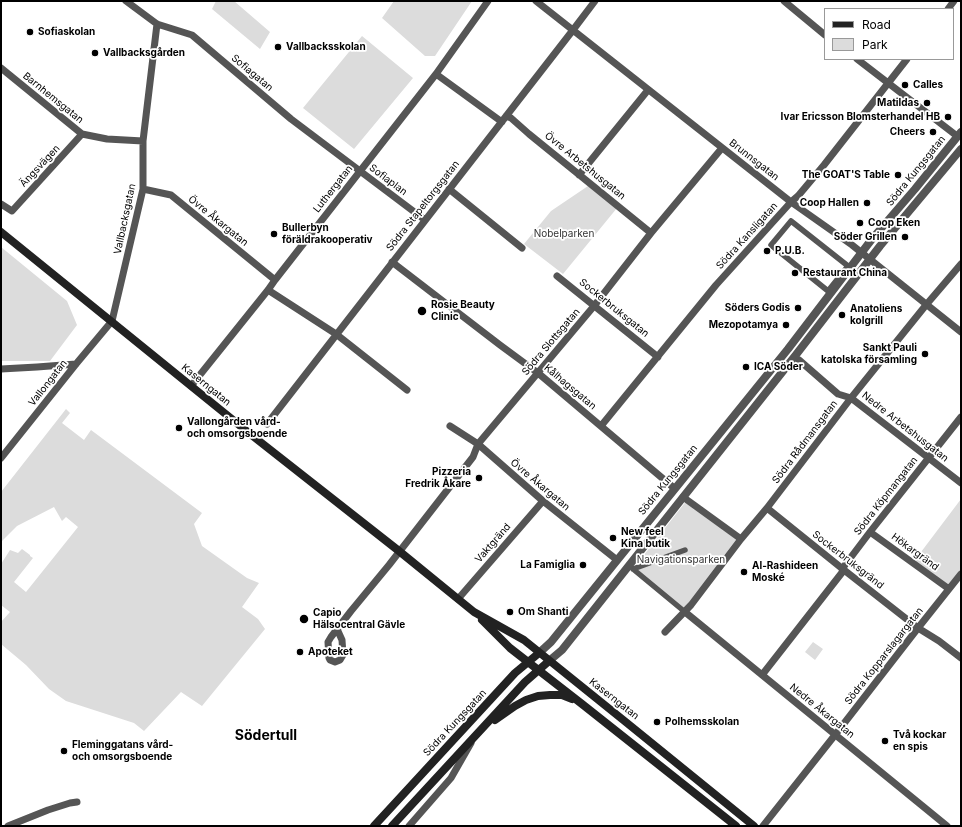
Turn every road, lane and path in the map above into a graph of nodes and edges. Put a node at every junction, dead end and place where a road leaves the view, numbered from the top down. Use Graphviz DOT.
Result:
graph roads {
  1 [pos="126,1"];
  2 [pos="488,1"];
  3 [pos="536,1"];
  4 [pos="594,1"];
  5 [pos="784,1"];
  6 [pos="157,24"];
  7 [pos="573,30"];
  8 [pos="824,33"];
  9 [pos="858,60"];
  10 [pos="906,60"];
  11 [pos="1,68"];
  12 [pos="436,74"];
  13 [pos="888,82"];
  14 [pos="648,90"];
  15 [pos="504,119"];
  16 [pos="82,134"];
  17 [pos="959,134"];
  18 [pos="143,141"];
  19 [pos="722,148"];
  20 [pos="961,149"];
  21 [pos="359,171"];
  22 [pos="579,174"];
  23 [pos="143,189"];
  24 [pos="449,189"];
  25 [pos="791,202"];
  26 [pos="1,204"];
  27 [pos="425,220"];
  28 [pos="1,232"];
  29 [pos="651,232"];
  30 [pos="522,248"];
  31 [pos="861,253"];
  32 [pos="870,260"];
  33 [pos="392,262"];
  34 [pos="961,264"];
  35 [pos="557,276"];
  36 [pos="274,280"];
  37 [pos="268,290"];
  38 [pos="828,291"];
  39 [pos="926,305"];
  40 [pos="594,306"];
  41 [pos="112,321"];
  42 [pos="961,332"];
  43 [pos="336,334"];
  44 [pos="658,357"];
  45 [pos="800,360"];
  46 [pos="76,364"];
  47 [pos="1,368"];
  48 [pos="538,372"];
  49 [pos="191,386"];
  50 [pos="407,390"];
  51 [pos="851,398"];
  52 [pos="961,417"];
  53 [pos="266,424"];
  54 [pos="450,426"];
  55 [pos="602,426"];
  56 [pos="478,444"];
  57 [pos="928,457"];
  58 [pos="1,458"];
  59 [pos="961,483"];
  60 [pos="674,488"];
  61 [pos="683,497"];
  62 [pos="543,501"];
  63 [pos="767,508"];
  64 [pos="870,532"];
  65 [pos="741,539"];
  66 [pos="685,550"];
  67 [pos="399,551"];
  68 [pos="617,560"];
  69 [pos="843,570"];
  70 [pos="961,574"];
  71 [pos="949,589"];
  72 [pos="458,599"];
  73 [pos="474,612"];
  74 [pos="685,612"];
  75 [pos="918,628"];
  76 [pos="337,629"];
  77 [pos="665,632"];
  78 [pos="539,653"];
  79 [pos="961,658"];
  80 [pos="549,661"];
  81 [pos="528,663"];
  82 [pos="538,670"];
  83 [pos="762,675"];
  84 [pos="582,704"];
  85 [pos="835,735"];
  86 [pos="475,736"];
  87 [pos="77,802"];
  88 [pos="8,826"];
  89 [pos="374,826"];
  90 [pos="392,826"];
  91 [pos="409,826"];
  92 [pos="736,826"];
  93 [pos="754,826"];
  94 [pos="763,826"];
  95 [pos="947,826"];
  1 -- 6 [label="street, Sofiagatan"];
  2 -- 12 [label="street, Luthergatan"];
  3 -- 7 [label="street, Brunnsgatan"];
  4 -- 7 [label="street, Södra Stapeltorgsgatan"];
  5 -- 8 [label="street"];
  6 -- 18 [label="street, Vallbacksgatan"];
  6 -- 21 [label="street, Sofiagatan"];
  7 -- 14 [label="street, Brunnsgatan"];
  7 -- 15 [label="street, Södra Stapeltorgsgatan"];
  9 -- 13 [label="street"];
  10 -- 13 [label="street, Södra Kansligatan"];
  11 -- 16 [label="street, Barnhemsgatan"];
  12 -- 15 [label="street, Övre Arbetshusgatan"];
  12 -- 21 [label="street, Luthergatan"];
  13 -- 17 [label="street"];
  13 -- 25 [label="street, Södra Kansligatan"];
  14 -- 19 [label="street, Brunnsgatan"];
  14 -- 22 [label="street"];
  15 -- 22 [label="street, Övre Arbetshusgatan"];
  15 -- 24 [label="street, Södra Stapeltorgsgatan"];
  16 -- 18 [label="street, Barnhemsgatan"];
  16 -- 26 [label="street, Ängsvägen"];
  17 -- 31 [label="street, Södra Kungsgatan"];
  18 -- 23 [label="street, Vallbacksgatan"];
  19 -- 25 [label="street, Brunnsgatan"];
  19 -- 29 [label="street, Södra Slottsgatan"];
  20 -- 32 [label="street, Södra Kungsgatan"];
  21 -- 27 [label="street, Sofiaplan"];
  21 -- 36 [label="street, Luthergatan"];
  22 -- 29 [label="street, Övre Arbetshusgatan"];
  23 -- 36 [label="street, Övre Åkargatan"];
  23 -- 41 [label="street, Vallbacksgatan"];
  24 -- 27 [label="street, Södra Stapeltorgsgatan"];
  24 -- 30 [label="street"];
  25 -- 31 [label="street, Brunnsgatan"];
  25 -- 44 [label="street, Södra Kansligatan"];
  27 -- 33 [label="street, Södra Stapeltorgsgatan"];
  28 -- 41 [label="main road, Kaserngatan"];
  29 -- 40 [label="street, Södra Slottsgatan"];
  31 -- 32 [label="street, Brunnsgatan"];
  31 -- 60 [label="street, Södra Kungsgatan"];
  32 -- 39 [label="street, Brunnsgatan"];
  32 -- 61 [label="street, Södra Kungsgatan"];
  33 -- 43 [label="street, Södra Stapeltorgsgatan"];
  33 -- 48 [label="street, Kålhagsgatan"];
  34 -- 39 [label="street, Södra Rådmansgatan"];
  35 -- 40 [label="street, Sockerbruksgatan"];
  36 -- 37 [label="street, Luthergatan"];
  37 -- 43 [label="street"];
  37 -- 49 [label="street, Luthergatan"];
  38 -- 38 [label="street"];
  39 -- 42 [label="street, Brunnsgatan"];
  39 -- 51 [label="street, Södra Rådmansgatan"];
  40 -- 44 [label="street, Sockerbruksgatan"];
  40 -- 48 [label="street, Södra Slottsgatan"];
  41 -- 46 [label="street, Vallongatan"];
  41 -- 49 [label="main road, Kaserngatan"];
  43 -- 50 [label="street"];
  43 -- 53 [label="street, Södra Stapeltorgsgatan"];
  44 -- 55 [label="street, Södra Kansligatan"];
  45 -- 51 [label="street, Nedre Arbetshusgatan"];
  46 -- 47 [label="street"];
  46 -- 58 [label="street, Vallongatan"];
  48 -- 55 [label="street, Kålhagsgatan"];
  48 -- 56 [label="street, Södra Slottsgatan"];
  49 -- 67 [label="main road, Kaserngatan"];
  51 -- 57 [label="street, Nedre Arbetshusgatan"];
  51 -- 63 [label="street, Södra Rådmansgatan"];
  52 -- 57 [label="street, Södra Köpmangatan"];
  54 -- 56 [label="street, Övre Åkargatan"];
  55 -- 60 [label="street, Kålhagsgatan"];
  56 -- 62 [label="street, Övre Åkargatan"];
  56 -- 67 [label="street, Södra Slottsgatan"];
  57 -- 59 [label="street, Nedre Arbetshusgatan"];
  57 -- 64 [label="street, Södra Köpmangatan"];
  60 -- 68 [label="street, Södra Kungsgatan"];
  61 -- 65 [label="street"];
  61 -- 80 [label="street, Södra Kungsgatan"];
  62 -- 68 [label="street, Övre Åkargatan"];
  62 -- 72 [label="street, Vaktgränd"];
  63 -- 65 [label="street, Södra Rådmansgatan"];
  63 -- 69 [label="street, Sockerbruksgränd"];
  64 -- 69 [label="street, Södra Köpmangatan"];
  64 -- 71 [label="street, Hökargränd"];
  65 -- 74 [label="street, Södra Rådmansgatan"];
  66 -- 74 [label="street"];
  67 -- 72 [label="main road, Kaserngatan"];
  67 -- 76 [label="street"];
  68 -- 78 [label="street, Södra Kungsgatan"];
  69 -- 75 [label="street, Sockerbruksgränd"];
  69 -- 83 [label="street, Södra Köpmangatan"];
  70 -- 71 [label="street, Södra Kopparslagargatan"];
  71 -- 75 [label="street, Södra Kopparslagargatan"];
  72 -- 73 [label="main road, Kaserngatan"];
  73 -- 78 [label="main road, Kaserngatan"];
  73 -- 81 [label="main road, Kaserngatan"];
  74 -- 77 [label="street, Södra Rådmansgatan"];
  74 -- 83 [label="street, Nedre Åkargatan"];
  75 -- 79 [label="street, Sockerbruksgränd"];
  75 -- 85 [label="street, Södra Kopparslagargatan"];
  78 -- 80 [label="main road, Kaserngatan"];
  78 -- 81 [label="main road, Södra Kungsgatan"];
  80 -- 82 [label="main road, Södra Kungsgatan"];
  80 -- 93 [label="main road, Kaserngatan"];
  81 -- 82 [label="main road, Kaserngatan"];
  81 -- 89 [label="main road, Södra Kungsgatan"];
  82 -- 84 [label="main road, Kaserngatan"];
  82 -- 86 [label="main road, Södra Kungsgatan"];
  83 -- 85 [label="street, Nedre Åkargatan"];
  84 -- 86 [label="main road"];
  84 -- 92 [label="main road, Kaserngatan"];
  85 -- 94 [label="street, Södra Kopparslagargatan"];
  85 -- 95 [label="street, Nedre Åkargatan"];
  86 -- 90 [label="main road, Södra Kungsgatan"];
  86 -- 91 [label="street, Södra Kungsgatan"];
  87 -- 88 [label="street"];
}
